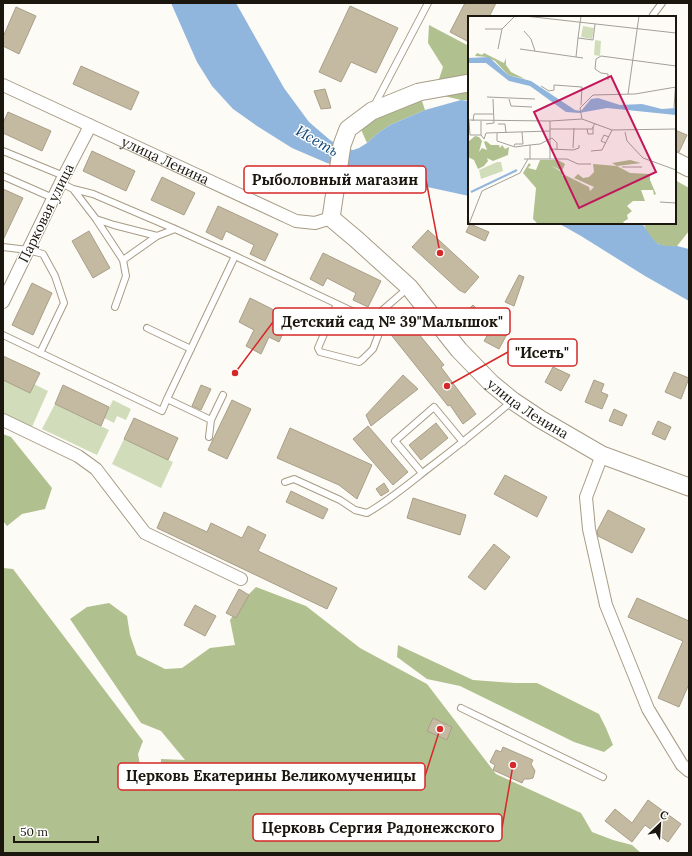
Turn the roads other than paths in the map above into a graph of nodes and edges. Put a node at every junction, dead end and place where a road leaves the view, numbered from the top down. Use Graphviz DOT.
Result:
graph roads {
  1 [pos="428,3"];
  2 [pos="662,3"];
  3 [pos="653,15"];
  4 [pos="468,83"];
  5 [pos="3,85"];
  6 [pos="372,111"];
  7 [pos="89,125"];
  8 [pos="3,151"];
  9 [pos="676,162"];
  10 [pos="689,168"];
  11 [pos="3,176"];
  12 [pos="63,179"];
  13 [pos="73,189"];
  14 [pos="53,198"];
  15 [pos="330,218"];
  16 [pos="96,219"];
  17 [pos="175,229"];
  18 [pos="157,236"];
  19 [pos="3,247"];
  20 [pos="28,250"];
  21 [pos="235,256"];
  22 [pos="123,260"];
  23 [pos="409,286"];
  24 [pos="3,302"];
  25 [pos="337,304"];
  26 [pos="115,307"];
  27 [pos="382,311"];
  28 [pos="147,328"];
  29 [pos="3,335"];
  30 [pos="191,349"];
  31 [pos="40,354"];
  32 [pos="223,394"];
  33 [pos="167,398"];
  34 [pos="512,401"];
  35 [pos="3,420"];
  36 [pos="211,420"];
  37 [pos="209,437"];
  38 [pos="463,442"];
  39 [pos="602,455"];
  40 [pos="422,473"];
  41 [pos="285,482"];
  42 [pos="689,487"];
  43 [pos="241,579"];
  44 [pos="462,708"];
  45 [pos="689,770"];
  46 [pos="603,776"];
  1 -- 6 [label="lane"];
  2 -- 3 [label="lane"];
  4 -- 6 [label="street"];
  5 -- 7 [label="street, улица Ленина"];
  6 -- 15 [label="street"];
  7 -- 12 [label="street, Парковая улица"];
  7 -- 15 [label="street, улица Ленина"];
  8 -- 12 [label="lane"];
  9 -- 10 [label="street"];
  11 -- 14 [label="lane"];
  12 -- 13 [label="lane"];
  12 -- 14 [label="street, Парковая улица"];
  13 -- 16 [label="lane"];
  13 -- 17 [label="lane"];
  14 -- 20 [label="street, Парковая улица"];
  15 -- 23 [label="street, улица Ленина"];
  16 -- 18 [label="lane"];
  16 -- 22 [label="lane"];
  17 -- 18 [label="lane"];
  17 -- 21 [label="lane"];
  18 -- 22 [label="lane"];
  19 -- 20 [label="lane"];
  20 -- 24 [label="street, Парковая улица"];
  20 -- 31 [label="lane"];
  21 -- 25 [label="lane"];
  21 -- 30 [label="lane"];
  22 -- 26 [label="lane"];
  23 -- 27 [label="lane"];
  23 -- 34 [label="street, улица Ленина"];
  25 -- 27 [label="lane"];
  25 -- 27 [label="lane"];
  28 -- 30 [label="lane"];
  29 -- 31 [label="lane"];
  30 -- 33 [label="lane"];
  31 -- 33 [label="lane"];
  32 -- 36 [label="lane"];
  33 -- 36 [label="lane"];
  34 -- 38 [label="lane"];
  34 -- 39 [label="street, улица Ленина"];
  35 -- 43 [label="street"];
  36 -- 37 [label="lane"];
  38 -- 40 [label="lane"];
  38 -- 40 [label="lane"];
  39 -- 42 [label="street, улица Ленина"];
  39 -- 45 [label="street"];
  40 -- 41 [label="lane"];
  44 -- 46 [label="lane"];
}
